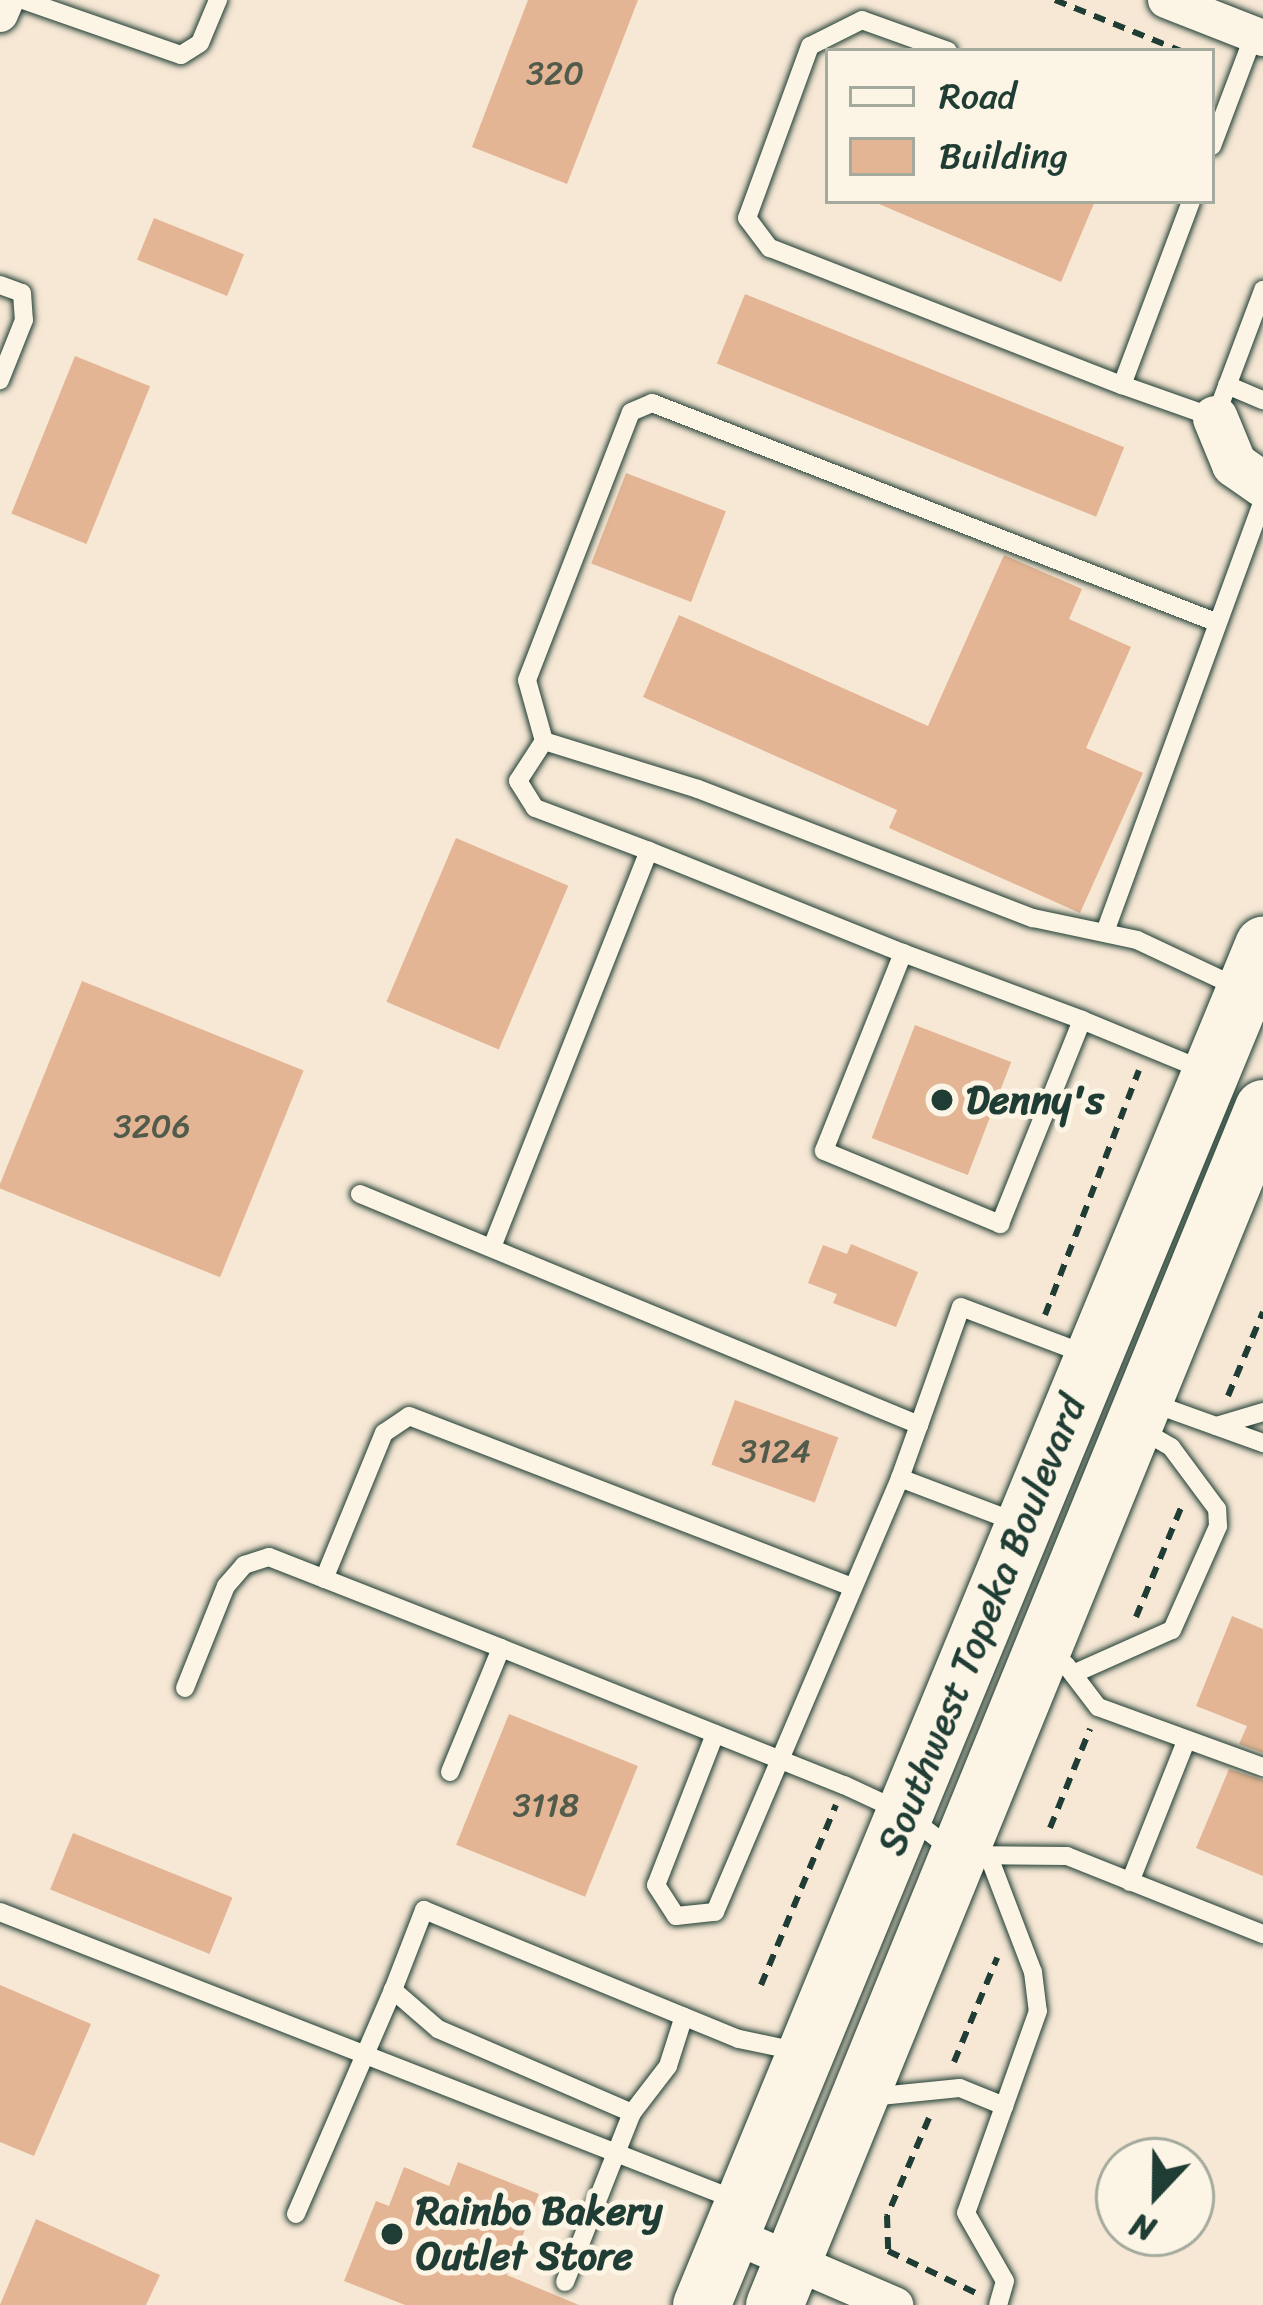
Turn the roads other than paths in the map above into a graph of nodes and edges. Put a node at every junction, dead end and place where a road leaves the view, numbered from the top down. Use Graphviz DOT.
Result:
graph roads {
  1 [pos="6,0"];
  2 [pos="22,0"];
  3 [pos="218,0"];
  4 [pos="1166,0"];
  5 [pos="0,14"];
  6 [pos="1261,37"];
  7 [pos="941,48"];
  8 [pos="1215,138"];
  9 [pos="1190,204"];
  10 [pos="0,285"];
  11 [pos="1263,290"];
  12 [pos="0,380"];
  13 [pos="1122,386"];
  14 [pos="1263,400"];
  15 [pos="1221,402"];
  16 [pos="1263,484"];
  17 [pos="1263,500"];
  18 [pos="1218,623"];
  19 [pos="544,741"];
  20 [pos="650,851"];
  21 [pos="1105,932"];
  22 [pos="903,953"];
  23 [pos="1254,968"];
  24 [pos="1082,1021"];
  25 [pos="1211,1072"];
  26 [pos="1263,1094"];
  27 [pos="1263,1108"];
  28 [pos="360,1194"];
  29 [pos="492,1247"];
  30 [pos="1089,1364"];
  31 [pos="1263,1412"];
  32 [pos="1142,1414"];
  33 [pos="919,1425"];
  34 [pos="1215,1426"];
  35 [pos="1263,1443"];
  36 [pos="900,1478"];
  37 [pos="1023,1524"];
  38 [pos="324,1579"];
  39 [pos="853,1587"];
  40 [pos="501,1648"];
  41 [pos="1060,1657"];
  42 [pos="184,1688"];
  43 [pos="715,1733"];
  44 [pos="1185,1744"];
  45 [pos="779,1759"];
  46 [pos="1263,1767"];
  47 [pos="450,1772"];
  48 [pos="904,1813"];
  49 [pos="974,1856"];
  50 [pos="1130,1882"];
  51 [pos="0,1912"];
  52 [pos="1263,1934"];
  53 [pos="393,1990"];
  54 [pos="684,2016"];
  55 [pos="360,2053"];
  56 [pos="805,2053"];
  57 [pos="859,2098"];
  58 [pos="1004,2106"];
  59 [pos="632,2113"];
  60 [pos="618,2154"];
  61 [pos="296,2214"];
  62 [pos="737,2218"];
  63 [pos="566,2282"];
  64 [pos="782,2284"];
  65 [pos="701,2305"];
  66 [pos="896,2305"];
  67 [pos="998,2305"];
  1 -- 5 [label="street"];
  2 -- 3 [label="lane"];
  4 -- 6 [label="street"];
  6 -- 8 [label="lane"];
  7 -- 13 [label="lane"];
  9 -- 13 [label="lane"];
  10 -- 12 [label="lane"];
  11 -- 15 [label="lane"];
  13 -- 15 [label="lane"];
  14 -- 15 [label="lane"];
  15 -- 16 [label="street"];
  17 -- 18 [label="lane"];
  18 -- 19 [label="lane"];
  18 -- 21 [label="lane"];
  19 -- 20 [label="lane"];
  19 -- 21 [label="lane"];
  20 -- 22 [label="lane"];
  20 -- 29 [label="lane"];
  21 -- 23 [label="lane"];
  22 -- 24 [label="lane"];
  22 -- 24 [label="lane"];
  23 -- 25 [label="main road, Southwest Topeka Boulevard"];
  24 -- 25 [label="lane"];
  25 -- 26 [label="main road"];
  25 -- 30 [label="main road, Southwest Topeka Boulevard"];
  27 -- 32 [label="main road, Southwest Topeka Boulevard"];
  28 -- 29 [label="lane"];
  29 -- 33 [label="lane"];
  30 -- 32 [label="main road"];
  30 -- 33 [label="lane"];
  30 -- 37 [label="main road, Southwest Topeka Boulevard"];
  31 -- 34 [label="lane"];
  32 -- 34 [label="lane"];
  32 -- 41 [label="main road, Southwest Topeka Boulevard"];
  32 -- 41 [label="lane"];
  33 -- 36 [label="lane"];
  34 -- 35 [label="lane"];
  36 -- 37 [label="lane"];
  36 -- 39 [label="lane"];
  37 -- 48 [label="main road, Southwest Topeka Boulevard"];
  38 -- 39 [label="lane"];
  38 -- 40 [label="lane"];
  38 -- 42 [label="lane"];
  39 -- 45 [label="lane"];
  40 -- 43 [label="lane"];
  40 -- 47 [label="lane"];
  41 -- 44 [label="lane"];
  41 -- 49 [label="main road, Southwest Topeka Boulevard"];
  43 -- 45 [label="lane"];
  43 -- 45 [label="lane"];
  44 -- 46 [label="lane"];
  44 -- 50 [label="lane"];
  45 -- 48 [label="lane"];
  48 -- 49 [label="lane"];
  48 -- 56 [label="main road, Southwest Topeka Boulevard"];
  49 -- 50 [label="lane"];
  49 -- 57 [label="main road, Southwest Topeka Boulevard"];
  49 -- 58 [label="lane"];
  50 -- 52 [label="lane"];
  51 -- 55 [label="lane"];
  53 -- 54 [label="lane"];
  53 -- 55 [label="lane"];
  53 -- 59 [label="lane"];
  54 -- 56 [label="lane"];
  54 -- 59 [label="lane"];
  55 -- 60 [label="lane"];
  55 -- 61 [label="lane"];
  56 -- 62 [label="main road, Southwest Topeka Boulevard"];
  57 -- 58 [label="lane"];
  57 -- 64 [label="main road, Southwest Topeka Boulevard"];
  58 -- 67 [label="lane"];
  59 -- 60 [label="lane"];
  60 -- 62 [label="lane"];
  60 -- 63 [label="lane"];
  62 -- 64 [label="street"];
  62 -- 65 [label="main road, Southwest Topeka Boulevard"];
  64 -- 66 [label="street"];
}
